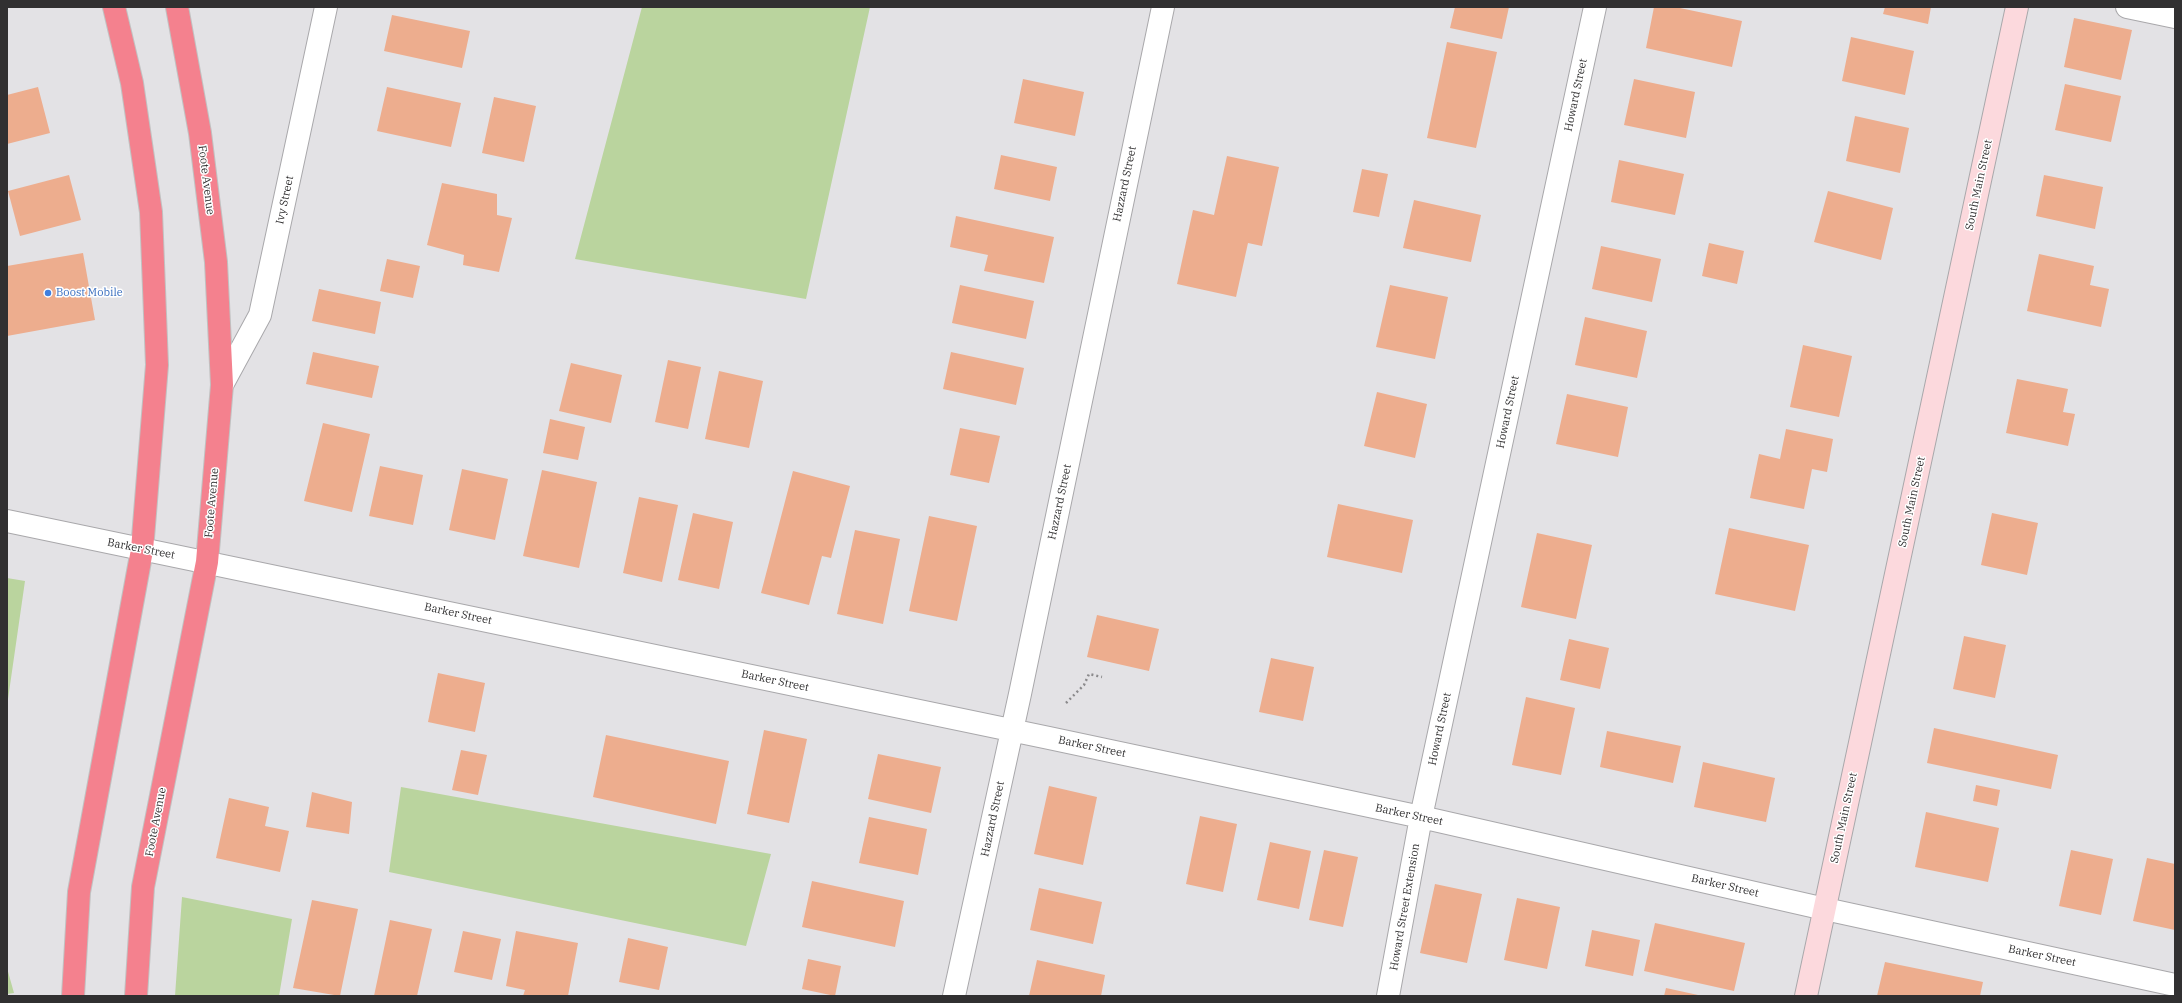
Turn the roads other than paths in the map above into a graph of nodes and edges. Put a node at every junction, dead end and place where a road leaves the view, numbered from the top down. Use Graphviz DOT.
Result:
graph roads {
  1 [pos="114,7"];
  2 [pos="176,7"];
  3 [pos="326,7"];
  4 [pos="1163,7"];
  5 [pos="1595,7"];
  6 [pos="2017,7"];
  7 [pos="2127,7"];
  8 [pos="2175,17"];
  9 [pos="222,385"];
  10 [pos="7,521"];
  11 [pos="142,550"];
  12 [pos="207,562"];
  13 [pos="1013,730"];
  14 [pos="1421,818"];
  15 [pos="1825,909"];
  16 [pos="2175,985"];
  17 [pos="73,996"];
  18 [pos="136,996"];
  19 [pos="954,996"];
  20 [pos="1388,996"];
  21 [pos="1806,996"];
  1 -- 11 [label="highway"];
  2 -- 9 [label="highway, Foote Avenue"];
  3 -- 9 [label="street, Ivy Street"];
  4 -- 13 [label="street, Hazzard Street"];
  5 -- 14 [label="street, Howard Street"];
  6 -- 15 [label="street, South Main Street"];
  7 -- 8 [label="street"];
  9 -- 12 [label="highway, Foote Avenue"];
  10 -- 11 [label="street, Barker Street"];
  11 -- 12 [label="street, Barker Street"];
  11 -- 17 [label="highway"];
  12 -- 13 [label="street, Barker Street"];
  12 -- 18 [label="highway, Foote Avenue"];
  13 -- 14 [label="street, Barker Street"];
  13 -- 19 [label="street, Hazzard Street"];
  14 -- 15 [label="street, Barker Street"];
  14 -- 20 [label="street, Howard Street Extension"];
  15 -- 16 [label="street, Barker Street"];
  15 -- 21 [label="street, South Main Street"];
}
